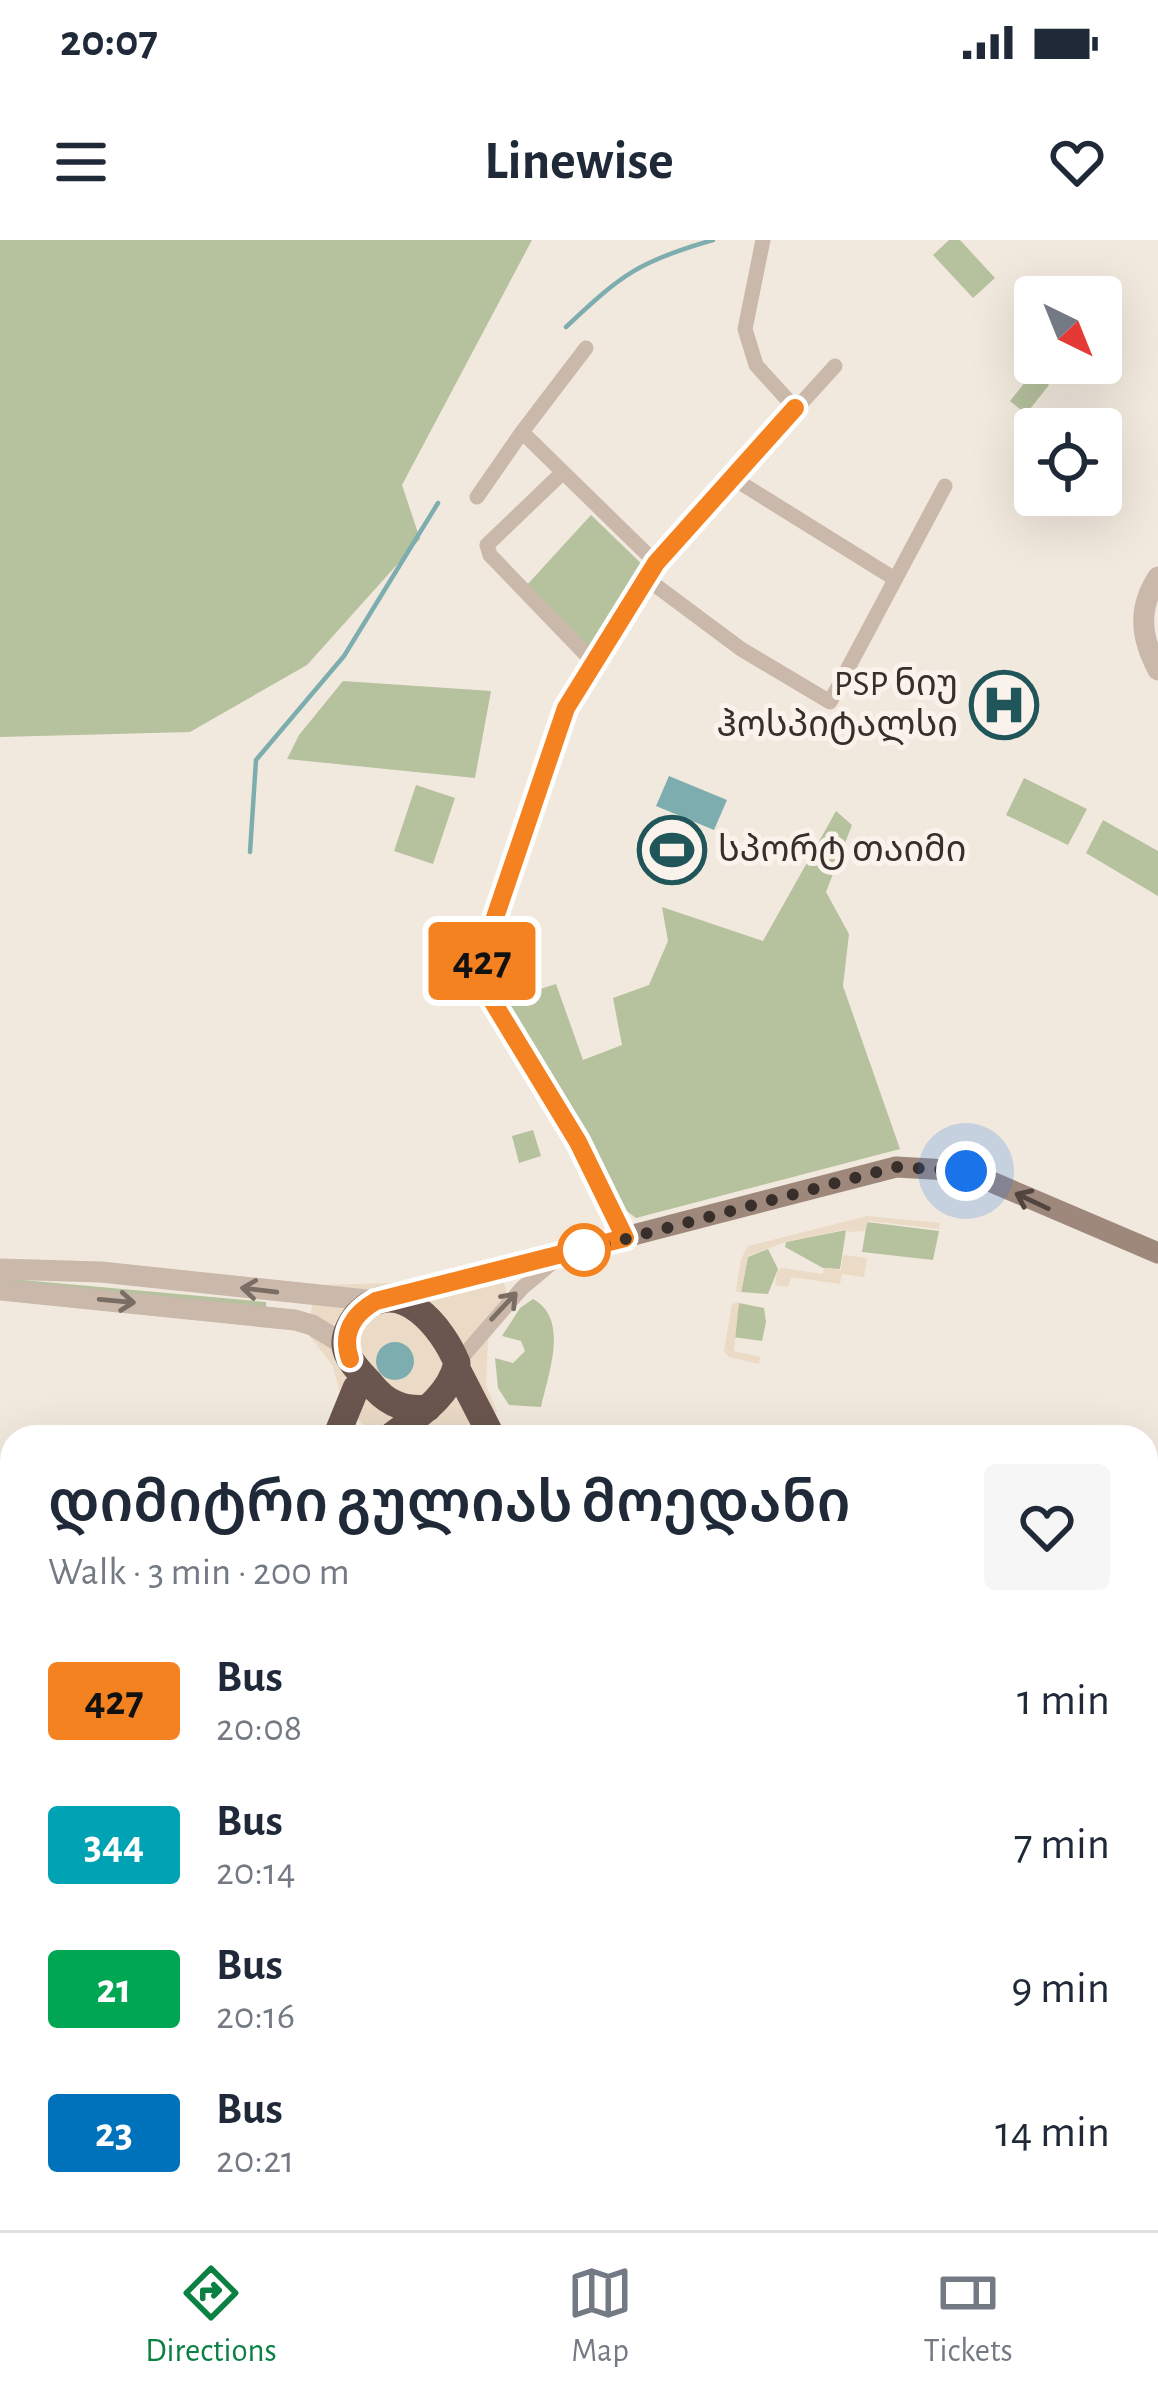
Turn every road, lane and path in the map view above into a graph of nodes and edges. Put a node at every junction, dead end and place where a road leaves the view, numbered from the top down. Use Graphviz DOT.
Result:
graph roads {
  1 [pos="764,240"];
  2 [pos="586,348"];
  3 [pos="836,366"];
  4 [pos="795,408"];
  5 [pos="522,432"];
  6 [pos="562,472"];
  7 [pos="730,477"];
  8 [pos="945,486"];
  9 [pos="477,497"];
  10 [pos="651,571"];
  11 [pos="1158,577"];
  12 [pos="895,579"];
  13 [pos="594,663"];
  14 [pos="1158,670"];
  15 [pos="625,1238"];
  16 [pos="1158,1253"];
  17 [pos="559,1257"];
  18 [pos="0,1269"];
  19 [pos="0,1290"];
  20 [pos="383,1300"];
  21 [pos="347,1352"];
  22 [pos="457,1366"];
  23 [pos="356,1388"];
  24 [pos="428,1408"];
  25 [pos="341,1425"];
  26 [pos="383,1425"];
  27 [pos="406,1425"];
  28 [pos="487,1425"];
  1 -- 4 [label="street"];
  2 -- 5 [label="street"];
  3 -- 4 [label="street"];
  4 -- 7 [label="street"];
  5 -- 6 [label="street"];
  5 -- 9 [label="street"];
  6 -- 10 [label="street"];
  6 -- 13 [label="street"];
  7 -- 10 [label="street"];
  7 -- 12 [label="street"];
  8 -- 12 [label="street"];
  10 -- 12 [label="street"];
  10 -- 13 [label="street"];
  11 -- 14 [label="street"];
  13 -- 15 [label="street"];
  16 -- 15 [label="main road, one-way"];
  15 -- 17 [label="main road"];
  17 -- 20 [label="main road"];
  22 -- 17 [label="street, one-way"];
  20 -- 18 [label="street, one-way"];
  19 -- 21 [label="street, one-way"];
  20 -- 21 [label="highway"];
  20 -- 22 [label="highway"];
  21 -- 23 [label="highway"];
  21 -- 24 [label="highway"];
  22 -- 24 [label="highway"];
  22 -- 28 [label="highway"];
  23 -- 25 [label="highway"];
  23 -- 26 [label="highway"];
  24 -- 27 [label="highway"];
}
